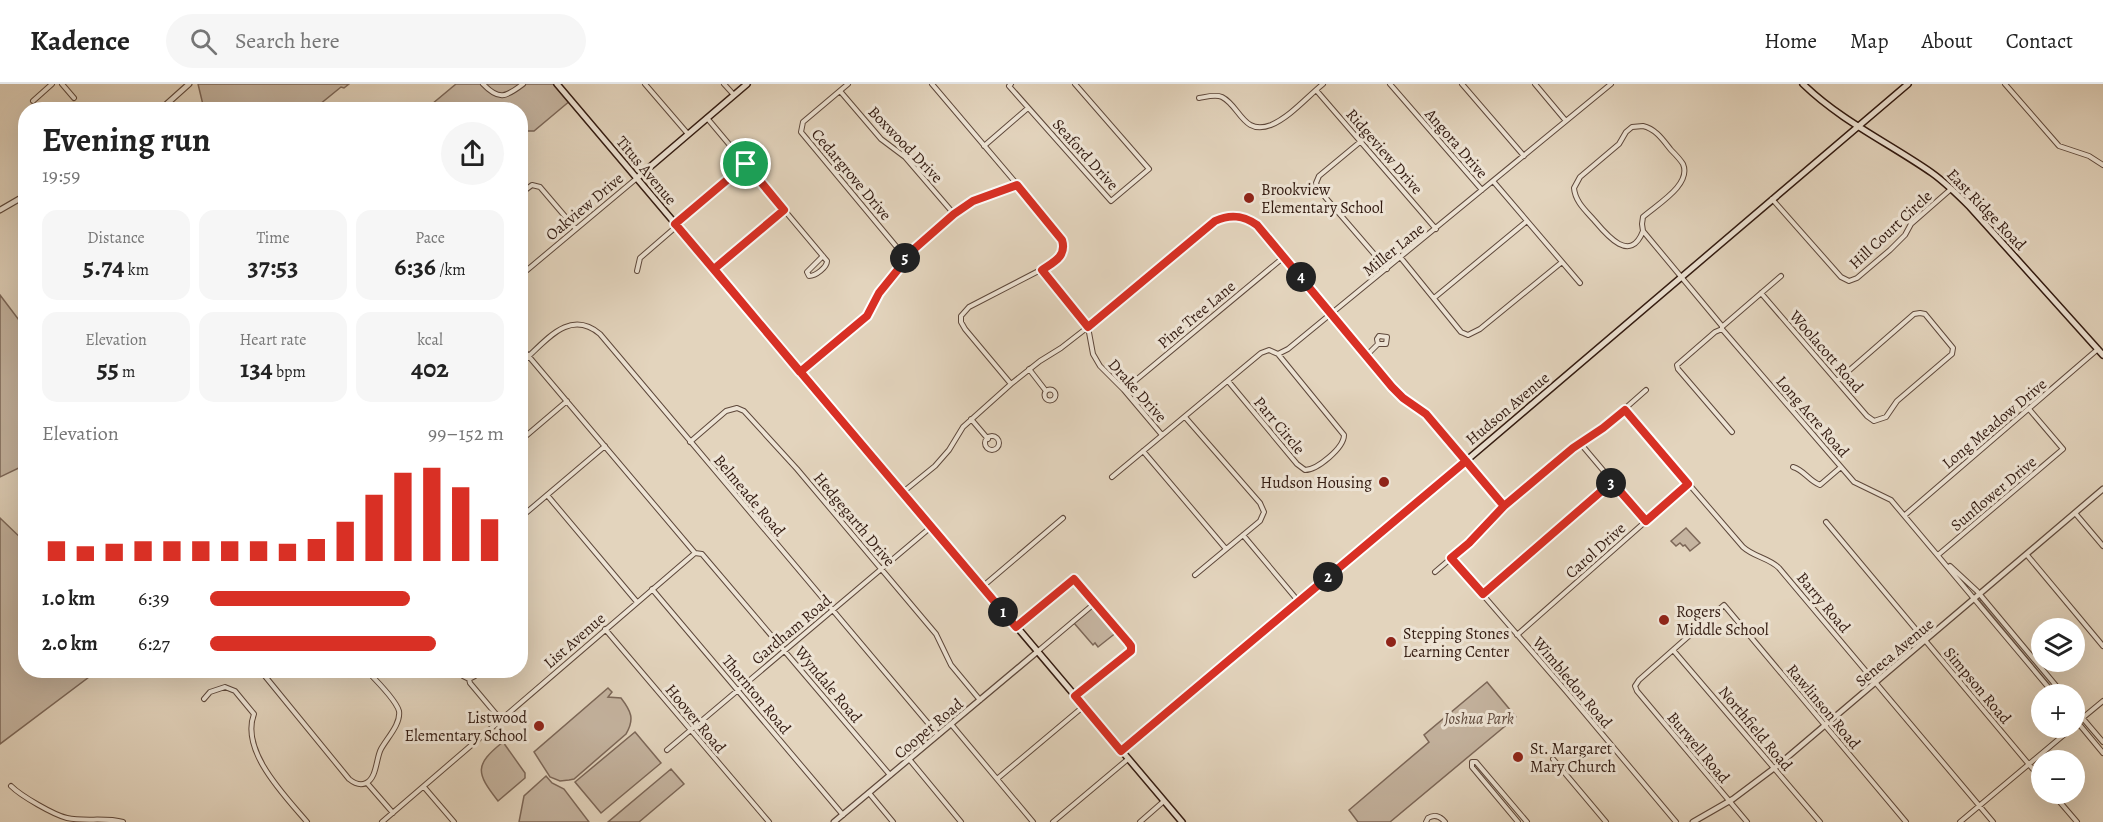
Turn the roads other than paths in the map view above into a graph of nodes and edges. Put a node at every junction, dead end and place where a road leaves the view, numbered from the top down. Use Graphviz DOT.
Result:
graph roads {
  1 [pos="52,84"];
  2 [pos="62,84"];
  3 [pos="189,84"];
  4 [pos="483,84"];
  5 [pos="523,84"];
  6 [pos="557,84"];
  7 [pos="645,84"];
  8 [pos="724,84"];
  9 [pos="747,84"];
  10 [pos="848,84"];
  11 [pos="932,84"];
  12 [pos="1075,84"];
  13 [pos="1323,84"];
  14 [pos="1390,84"];
  15 [pos="1462,84"];
  16 [pos="1535,84"];
  17 [pos="1803,84"];
  18 [pos="1908,84"];
  19 [pos="2005,84"];
  20 [pos="1010,85"];
  21 [pos="1609,85"];
  22 [pos="1316,90"];
  23 [pos="840,91"];
  24 [pos="734,95"];
  25 [pos="74,98"];
  26 [pos="1199,98"];
  27 [pos="33,101"];
  28 [pos="169,102"];
  29 [pos="1028,108"];
  30 [pos="707,118"];
  31 [pos="1566,121"];
  32 [pos="1859,126"];
  33 [pos="688,134"];
  34 [pos="1360,141"];
  35 [pos="984,146"];
  36 [pos="1524,156"];
  37 [pos="746,164"];
  38 [pos="2103,165"];
  39 [pos="637,178"];
  40 [pos="1493,181"];
  41 [pos="1017,185"];
  42 [pos="528,188"];
  43 [pos="1951,189"];
  44 [pos="1482,190"];
  45 [pos="1773,199"];
  46 [pos="18,200"];
  47 [pos="0,210"];
  48 [pos="784,210"];
  49 [pos="954,214"];
  50 [pos="1527,221"];
  51 [pos="676,225"];
  52 [pos="574,228"];
  53 [pos="1436,229"];
  54 [pos="1643,231"];
  55 [pos="823,256"];
  56 [pos="905,257"];
  57 [pos="1284,257"];
  58 [pos="1401,258"];
  59 [pos="1562,262"];
  60 [pos="528,269"];
  61 [pos="714,269"];
  62 [pos="1387,269"];
  63 [pos="1042,270"];
  64 [pos="637,271"];
  65 [pos="1781,276"];
  66 [pos="1682,277"];
  67 [pos="1580,283"];
  68 [pos="1761,293"];
  69 [pos="1434,298"];
  70 [pos="1332,314"];
  71 [pos="1088,327"];
  72 [pos="1722,327"];
  73 [pos="1378,344"];
  74 [pos="2098,349"];
  75 [pos="1278,354"];
  76 [pos="2103,355"];
  77 [pos="529,356"];
  78 [pos="1366,356"];
  79 [pos="1029,369"];
  80 [pos="800,372"];
  81 [pos="1228,381"];
  82 [pos="1836,381"];
  83 [pos="1011,384"];
  84 [pos="1046,390"];
  85 [pos="1124,390"];
  86 [pos="1646,390"];
  87 [pos="567,402"];
  88 [pos="2030,409"];
  89 [pos="1625,410"];
  90 [pos="1185,417"];
  91 [pos="971,419"];
  92 [pos="1731,432"];
  93 [pos="528,434"];
  94 [pos="1162,435"];
  95 [pos="988,438"];
  96 [pos="690,442"];
  97 [pos="1580,443"];
  98 [pos="605,446"];
  99 [pos="1143,451"];
  100 [pos="1466,461"];
  101 [pos="1793,466"];
  102 [pos="1841,467"];
  103 [pos="1112,477"];
  104 [pos="1612,482"];
  105 [pos="1688,484"];
  106 [pos="2103,489"];
  107 [pos="902,492"];
  108 [pos="547,495"];
  109 [pos="1504,506"];
  110 [pos="528,511"];
  111 [pos="2075,513"];
  112 [pos="1905,515"];
  113 [pos="1063,518"];
  114 [pos="1646,521"];
  115 [pos="1826,522"];
  116 [pos="931,527"];
  117 [pos="1243,535"];
  118 [pos="2103,546"];
  119 [pos="1226,549"];
  120 [pos="695,553"];
  121 [pos="1938,555"];
  122 [pos="2027,555"];
  123 [pos="1451,558"];
  124 [pos="881,569"];
  125 [pos="1435,573"];
  126 [pos="1195,575"];
  127 [pos="982,587"];
  128 [pos="652,589"];
  129 [pos="1483,594"];
  130 [pos="1978,598"];
  131 [pos="637,602"];
  132 [pos="1299,602"];
  133 [pos="1095,603"];
  134 [pos="832,610"];
  135 [pos="1016,627"];
  136 [pos="605,629"];
  137 [pos="1517,635"];
  138 [pos="1926,641"];
  139 [pos="2103,646"];
  140 [pos="785,650"];
  141 [pos="1673,650"];
  142 [pos="1037,652"];
  143 [pos="267,678"];
  144 [pos="373,678"];
  145 [pos="469,679"];
  146 [pos="1876,683"];
  147 [pos="2047,684"];
  148 [pos="2055,684"];
  149 [pos="738,690"];
  150 [pos="1075,696"];
  151 [pos="204,699"];
  152 [pos="980,700"];
  153 [pos="2103,701"];
  154 [pos="1084,706"];
  155 [pos="2085,716"];
  156 [pos="501,720"];
  157 [pos="2085,720"];
  158 [pos="951,724"];
  159 [pos="1825,726"];
  160 [pos="690,730"];
  161 [pos="2085,734"];
  162 [pos="938,735"];
  163 [pos="2058,738"];
  164 [pos="2103,742"];
  165 [pos="667,750"];
  166 [pos="1121,751"];
  167 [pos="2103,753"];
  168 [pos="909,759"];
  169 [pos="1128,759"];
  170 [pos="1553,759"];
  171 [pos="2028,764"];
  172 [pos="2031,767"];
  173 [pos="1774,768"];
  174 [pos="890,775"];
  175 [pos="997,780"];
  176 [pos="367,783"];
  177 [pos="11,786"];
  178 [pos="424,787"];
  179 [pos="869,793"];
  180 [pos="1164,801"];
  181 [pos="1730,801"];
  182 [pos="2062,804"];
  183 [pos="1979,805"];
  184 [pos="393,813"];
  185 [pos="843,815"];
  186 [pos="66,820"];
  187 [pos="123,822"];
  188 [pos="307,822"];
  189 [pos="382,822"];
  190 [pos="454,822"];
  191 [pos="769,822"];
  192 [pos="834,822"];
  193 [pos="893,822"];
  194 [pos="961,822"];
  195 [pos="1033,822"];
  196 [pos="1053,822"];
  197 [pos="1140,822"];
  198 [pos="1182,822"];
  199 [pos="1426,822"];
  200 [pos="1445,822"];
  201 [pos="1518,822"];
  202 [pos="1527,822"];
  203 [pos="1606,822"];
  204 [pos="1676,822"];
  205 [pos="1693,822"];
  206 [pos="1748,822"];
  207 [pos="1820,822"];
  208 [pos="1906,822"];
  209 [pos="1960,822"];
  210 [pos="1993,822"];
  211 [pos="2077,822"];
  1 -- 27 [label="street"];
  2 -- 25 [label="street"];
  3 -- 28 [label="street"];
  4 -- 5 [label="street"];
  6 -- 39 [label="main road, Titus Avenue"];
  7 -- 33 [label="street"];
  8 -- 24 [label="street"];
  9 -- 24 [label="main road"];
  10 -- 23 [label="street, Cedargrove Drive"];
  11 -- 35 [label="street"];
  12 -- 29 [label="street, Seaford Drive"];
  13 -- 22 [label="street"];
  14 -- 44 [label="street, Angora Drive"];
  15 -- 36 [label="street"];
  16 -- 31 [label="street"];
  17 -- 32 [label="main road, East Ridge Road"];
  18 -- 32 [label="main road, Hudson Avenue"];
  19 -- 38 [label="street"];
  20 -- 29 [label="street, Seaford Drive"];
  21 -- 31 [label="street, Miller Lane"];
  22 -- 26 [label="street"];
  22 -- 34 [label="street, Ridgeview Drive"];
  23 -- 49 [label="street, Boxwood Drive"];
  23 -- 56 [label="street, Cedargrove Drive"];
  24 -- 30 [label="main road"];
  29 -- 35 [label="street"];
  30 -- 33 [label="main road"];
  30 -- 37 [label="street"];
  31 -- 36 [label="street, Miller Lane"];
  32 -- 43 [label="main road, East Ridge Road"];
  32 -- 45 [label="main road, Hudson Avenue"];
  33 -- 39 [label="main road"];
  34 -- 53 [label="street, Ridgeview Drive"];
  34 -- 62 [label="street"];
  35 -- 41 [label="street"];
  36 -- 40 [label="street, Miller Lane"];
  37 -- 48 [label="street"];
  37 -- 51 [label="street"];
  39 -- 51 [label="main road, Titus Avenue"];
  39 -- 52 [label="street, Oakview Drive"];
  40 -- 44 [label="street, Miller Lane"];
  40 -- 50 [label="street"];
  41 -- 49 [label="street"];
  41 -- 63 [label="street"];
  42 -- 52 [label="street"];
  43 -- 45 [label="street, Hill Court Circle"];
  43 -- 74 [label="main road, East Ridge Road"];
  44 -- 53 [label="street, Miller Lane"];
  45 -- 66 [label="main road, Hudson Avenue"];
  46 -- 47 [label="street"];
  48 -- 55 [label="street"];
  48 -- 61 [label="street"];
  49 -- 56 [label="street"];
  50 -- 59 [label="street"];
  50 -- 69 [label="street"];
  51 -- 61 [label="main road, Titus Avenue"];
  51 -- 64 [label="street"];
  52 -- 60 [label="street, Oakview Drive"];
  53 -- 58 [label="street, Miller Lane"];
  54 -- 54 [label="street"];
  54 -- 66 [label="street, Long Acre Road"];
  55 -- 55 [label="street"];
  56 -- 80 [label="street"];
  57 -- 70 [label="street"];
  57 -- 71 [label="street"];
  57 -- 85 [label="street, Pine Tree Lane"];
  58 -- 62 [label="street, Miller Lane"];
  58 -- 69 [label="street"];
  59 -- 67 [label="street"];
  59 -- 69 [label="street"];
  61 -- 80 [label="main road, Titus Avenue"];
  62 -- 70 [label="street, Miller Lane"];
  63 -- 71 [label="street, Drake Drive"];
  63 -- 83 [label="street"];
  65 -- 68 [label="street"];
  66 -- 72 [label="street, Long Acre Road"];
  66 -- 100 [label="main road, Hudson Avenue"];
  68 -- 72 [label="street"];
  68 -- 82 [label="street, Woolacott Road"];
  70 -- 75 [label="street, Miller Lane"];
  70 -- 78 [label="street"];
  71 -- 79 [label="street"];
  71 -- 85 [label="street, Drake Drive"];
  72 -- 92 [label="street"];
  72 -- 102 [label="street, Long Acre Road"];
  73 -- 78 [label="street"];
  74 -- 76 [label="main road, East Ridge Road"];
  74 -- 88 [label="street, Long Meadow Drive"];
  75 -- 81 [label="street, Miller Lane"];
  75 -- 81 [label="street, Parr Circle"];
  77 -- 87 [label="street"];
  77 -- 96 [label="street, Belmeade Road"];
  78 -- 100 [label="street"];
  79 -- 83 [label="street"];
  79 -- 84 [label="street"];
  80 -- 107 [label="main road, Titus Avenue"];
  81 -- 90 [label="street, Miller Lane"];
  82 -- 82 [label="street, Woolacott Road"];
  83 -- 91 [label="street"];
  85 -- 94 [label="street, Drake Drive"];
  86 -- 89 [label="street"];
  87 -- 93 [label="street"];
  87 -- 98 [label="street"];
  88 -- 112 [label="street, Long Meadow Drive"];
  88 -- 121 [label="street, Sunflower Drive"];
  89 -- 97 [label="street"];
  89 -- 105 [label="street, Barry Road"];
  90 -- 94 [label="street, Miller Lane"];
  90 -- 117 [label="street, Drake Drive"];
  91 -- 95 [label="street"];
  91 -- 107 [label="street"];
  94 -- 99 [label="street, Miller Lane"];
  96 -- 124 [label="street, Hedgegarth Drive"];
  96 -- 134 [label="street, Belmeade Road"];
  97 -- 104 [label="street"];
  97 -- 109 [label="street"];
  98 -- 108 [label="street"];
  98 -- 120 [label="street"];
  99 -- 103 [label="street, Miller Lane"];
  99 -- 119 [label="street"];
  100 -- 109 [label="street"];
  100 -- 132 [label="main road, Hudson Avenue"];
  101 -- 102 [label="street"];
  102 -- 112 [label="street, Long Acre Road"];
  104 -- 114 [label="street"];
  104 -- 129 [label="street"];
  105 -- 114 [label="street, Carol Drive"];
  105 -- 146 [label="street, Barry Road"];
  106 -- 111 [label="street, Seneca Avenue"];
  107 -- 116 [label="main road, Titus Avenue"];
  108 -- 110 [label="street"];
  108 -- 131 [label="street"];
  109 -- 123 [label="street"];
  111 -- 118 [label="street"];
  111 -- 122 [label="street, Seneca Avenue"];
  112 -- 121 [label="street, Long Acre Road"];
  113 -- 127 [label="street"];
  114 -- 137 [label="street, Carol Drive"];
  115 -- 138 [label="street, Simpson Road"];
  116 -- 124 [label="street, Gardham Road"];
  116 -- 127 [label="main road, Titus Avenue"];
  117 -- 119 [label="street"];
  117 -- 132 [label="street"];
  119 -- 126 [label="street"];
  120 -- 128 [label="street, List Avenue"];
  120 -- 140 [label="street, Wyndale Road"];
  121 -- 130 [label="street, Long Acre Road"];
  122 -- 130 [label="street, Seneca Avenue"];
  122 -- 139 [label="street"];
  123 -- 125 [label="street"];
  123 -- 129 [label="street, Wimbledon Road"];
  124 -- 134 [label="street, Gardham Road"];
  124 -- 152 [label="street, Hedgegarth Drive"];
  127 -- 135 [label="main road, Titus Avenue"];
  128 -- 131 [label="street, List Avenue"];
  128 -- 149 [label="street, Thornton Road"];
  129 -- 137 [label="street, Wimbledon Road"];
  130 -- 138 [label="street, Seneca Avenue"];
  130 -- 147 [label="street, Long Acre Road"];
  130 -- 148 [label="street, Long Acre Road"];
  131 -- 136 [label="street, List Avenue"];
  132 -- 166 [label="main road, Hudson Avenue"];
  133 -- 135 [label="street"];
  133 -- 142 [label="street"];
  133 -- 150 [label="street"];
  134 -- 140 [label="street, Gardham Road"];
  134 -- 162 [label="street, Belmeade Road"];
  135 -- 142 [label="main road, Titus Avenue"];
  136 -- 156 [label="street, List Avenue"];
  136 -- 160 [label="street, Hoover Road"];
  137 -- 204 [label="street, Wimbledon Road"];
  138 -- 146 [label="street, Seneca Avenue"];
  138 -- 171 [label="street, Simpson Road"];
  140 -- 149 [label="street, Gardham Road"];
  140 -- 174 [label="street, Wyndale Road"];
  141 -- 159 [label="street, Rawlinson Road"];
  141 -- 173 [label="street, Northfield Road"];
  141 -- 181 [label="street, Burwell Road"];
  142 -- 150 [label="main road, Titus Avenue"];
  142 -- 152 [label="street, Cooper Road"];
  143 -- 176 [label="street"];
  144 -- 176 [label="street"];
  145 -- 156 [label="street"];
  146 -- 159 [label="street, Seneca Avenue"];
  146 -- 183 [label="street, Barry Road"];
  149 -- 160 [label="street, Gardham Road"];
  149 -- 185 [label="street, Thornton Road"];
  150 -- 154 [label="main road, Titus Avenue"];
  151 -- 188 [label="street"];
  152 -- 158 [label="street, Cooper Road"];
  153 -- 155 [label="street"];
  154 -- 166 [label="main road, Titus Avenue"];
  154 -- 175 [label="street"];
  156 -- 178 [label="street, List Avenue"];
  157 -- 164 [label="street"];
  158 -- 162 [label="street, Cooper Road"];
  158 -- 175 [label="street"];
  159 -- 173 [label="street, Seneca Avenue"];
  159 -- 208 [label="street, Rawlinson Road"];
  160 -- 165 [label="street, Gardham Road"];
  160 -- 191 [label="street, Hoover Road"];
  161 -- 167 [label="street"];
  162 -- 168 [label="street, Cooper Road"];
  163 -- 171 [label="street"];
  166 -- 169 [label="main road, Titus Avenue"];
  168 -- 174 [label="street, Cooper Road"];
  168 -- 194 [label="street"];
  169 -- 180 [label="main road, Titus Avenue"];
  169 -- 196 [label="street"];
  170 -- 203 [label="street"];
  171 -- 172 [label="street, Simpson Road"];
  171 -- 183 [label="street"];
  173 -- 181 [label="street, Seneca Avenue"];
  173 -- 207 [label="street, Northfield Road"];
  174 -- 179 [label="street, Cooper Road"];
  175 -- 195 [label="street"];
  176 -- 184 [label="street"];
  177 -- 186 [label="street"];
  178 -- 184 [label="street, List Avenue"];
  178 -- 190 [label="street"];
  179 -- 185 [label="street, Cooper Road"];
  179 -- 193 [label="street"];
  180 -- 197 [label="street"];
  180 -- 198 [label="main road, Titus Avenue"];
  181 -- 205 [label="street, Seneca Avenue"];
  181 -- 206 [label="street, Burwell Road"];
  182 -- 211 [label="street"];
  183 -- 209 [label="street"];
  183 -- 210 [label="street, Barry Road"];
  184 -- 189 [label="street, List Avenue"];
  185 -- 192 [label="street, Cooper Road"];
  186 -- 187 [label="street"];
  199 -- 200 [label="street"];
  201 -- 202 [label="street"];
}
